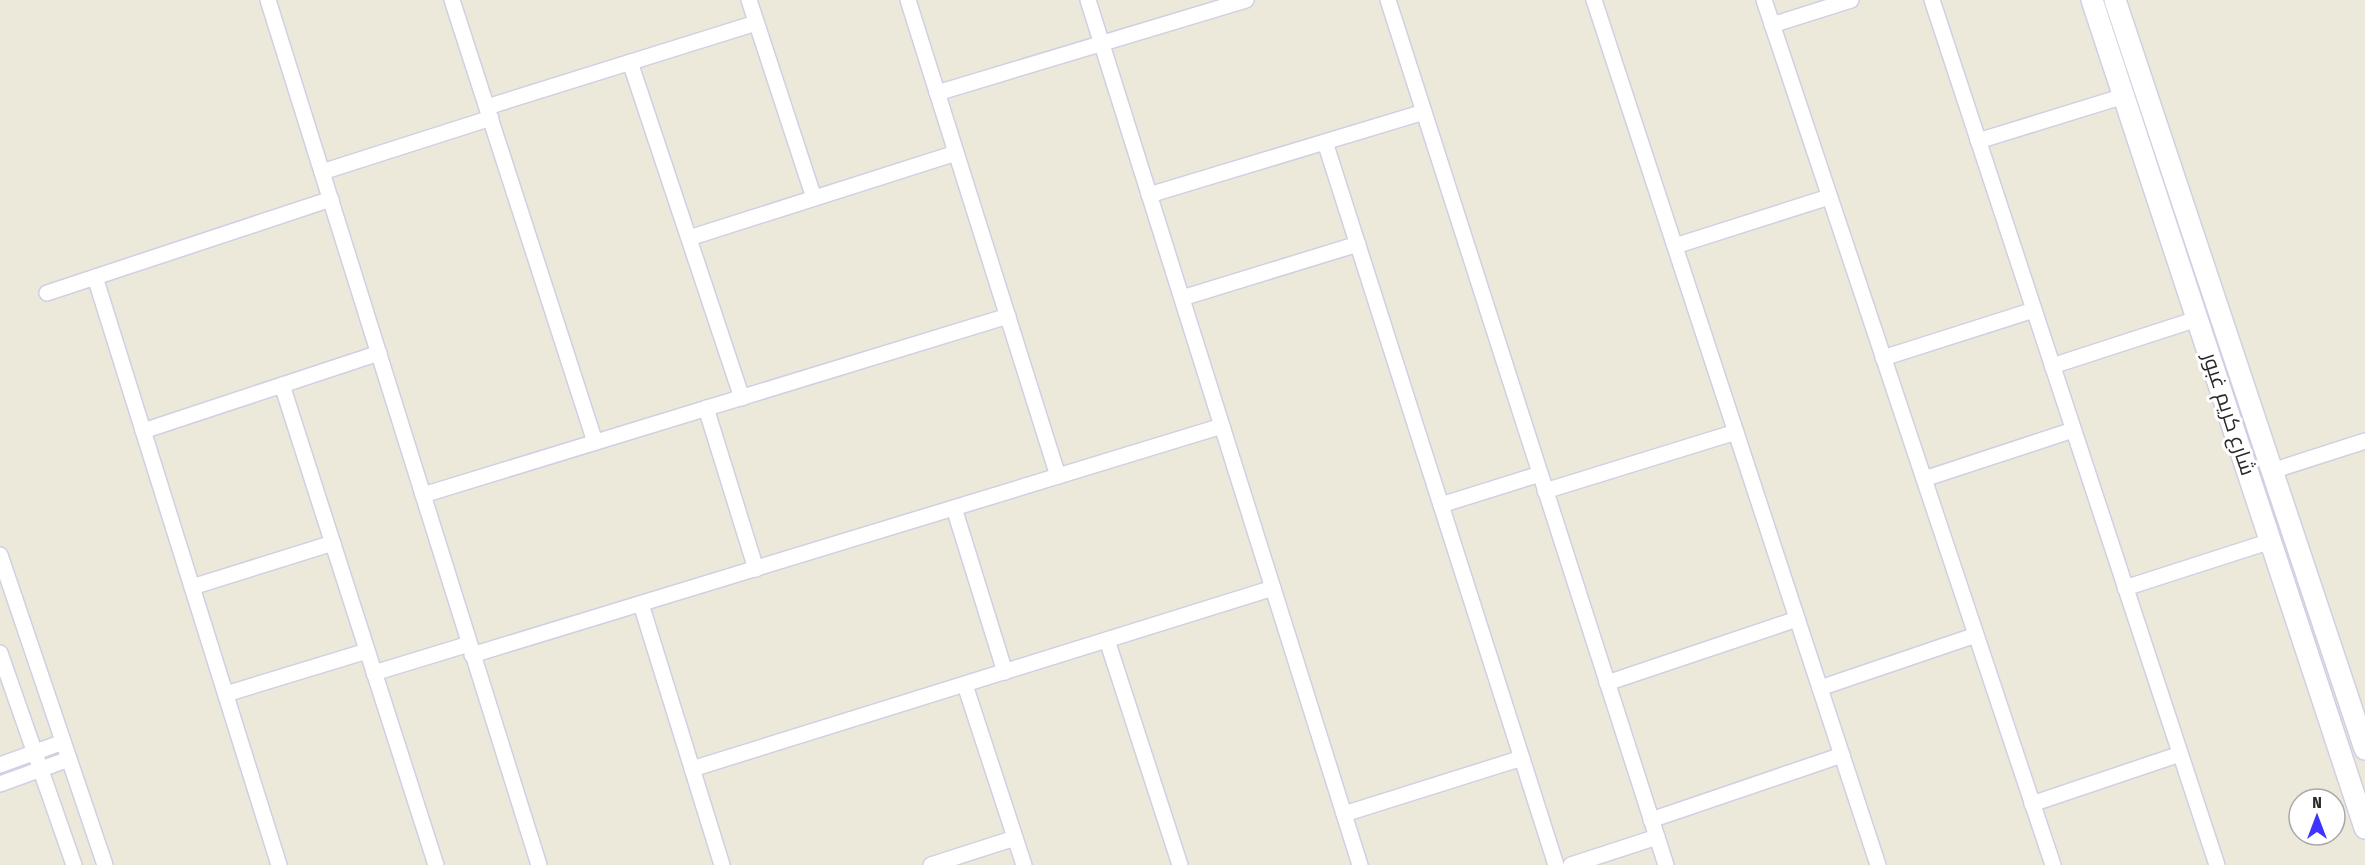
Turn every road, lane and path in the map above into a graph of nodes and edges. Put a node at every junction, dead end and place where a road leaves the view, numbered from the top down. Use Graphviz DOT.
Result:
graph roads {
  1 [pos="268,0"];
  2 [pos="452,0"];
  3 [pos="749,0"];
  4 [pos="908,0"];
  5 [pos="1088,0"];
  6 [pos="1246,0"];
  7 [pos="1388,0"];
  8 [pos="1593,0"];
  9 [pos="1764,0"];
  10 [pos="1851,0"];
  11 [pos="1932,0"];
  12 [pos="2092,0"];
  13 [pos="2115,0"];
  14 [pos="756,23"];
  15 [pos="1772,25"];
  16 [pos="1102,44"];
  17 [pos="630,62"];
  18 [pos="937,93"];
  19 [pos="2124,96"];
  20 [pos="489,112"];
  21 [pos="1424,112"];
  22 [pos="1978,141"];
  23 [pos="1325,142"];
  24 [pos="956,153"];
  25 [pos="322,172"];
  26 [pos="1149,195"];
  27 [pos="1829,197"];
  28 [pos="814,198"];
  29 [pos="331,199"];
  30 [pos="689,238"];
  31 [pos="1358,244"];
  32 [pos="1675,246"];
  33 [pos="2201,258"];
  34 [pos="2180,265"];
  35 [pos="94,277"];
  36 [pos="47,293"];
  37 [pos="1182,298"];
  38 [pos="2034,310"];
  39 [pos="1008,316"];
  40 [pos="2197,319"];
  41 [pos="379,353"];
  42 [pos="1883,358"];
  43 [pos="2052,366"];
  44 [pos="282,385"];
  45 [pos="742,398"];
  46 [pos="706,408"];
  47 [pos="1222,426"];
  48 [pos="2073,430"];
  49 [pos="143,431"];
  50 [pos="1736,432"];
  51 [pos="2365,441"];
  52 [pos="595,442"];
  53 [pos="2272,471"];
  54 [pos="1540,474"];
  55 [pos="1058,476"];
  56 [pos="1924,479"];
  57 [pos="1545,491"];
  58 [pos="423,495"];
  59 [pos="1441,505"];
  60 [pos="954,508"];
  61 [pos="2271,541"];
  62 [pos="333,543"];
  63 [pos="0,555"];
  64 [pos="756,569"];
  65 [pos="192,587"];
  66 [pos="1273,588"];
  67 [pos="2125,588"];
  68 [pos="641,604"];
  69 [pos="1797,619"];
  70 [pos="1976,635"];
  71 [pos="1107,640"];
  72 [pos="470,650"];
  73 [pos="367,651"];
  74 [pos="0,653"];
  75 [pos="1005,672"];
  76 [pos="374,673"];
  77 [pos="1607,683"];
  78 [pos="965,685"];
  79 [pos="1820,688"];
  80 [pos="225,694"];
  81 [pos="63,742"];
  82 [pos="2365,749"];
  83 [pos="35,752"];
  84 [pos="2180,754"];
  85 [pos="1842,755"];
  86 [pos="1521,758"];
  87 [pos="69,759"];
  88 [pos="0,765"];
  89 [pos="41,769"];
  90 [pos="692,769"];
  91 [pos="0,784"];
  92 [pos="2032,804"];
  93 [pos="1344,814"];
  94 [pos="1651,820"];
  95 [pos="2365,828"];
  96 [pos="1657,837"];
  97 [pos="1015,838"];
  98 [pos="74,865"];
  99 [pos="105,865"];
  100 [pos="279,865"];
  101 [pos="436,865"];
  102 [pos="539,865"];
  103 [pos="722,865"];
  104 [pos="931,865"];
  105 [pos="1024,865"];
  106 [pos="1180,865"];
  107 [pos="1360,865"];
  108 [pos="1556,865"];
  109 [pos="1571,865"];
  110 [pos="1666,865"];
  111 [pos="1878,865"];
  112 [pos="2053,865"];
  113 [pos="2217,865"];
  1 -- 25 [label="street"];
  2 -- 20 [label="street"];
  3 -- 14 [label="street"];
  4 -- 18 [label="street"];
  5 -- 16 [label="street"];
  6 -- 16 [label="street"];
  7 -- 21 [label="street"];
  8 -- 32 [label="street"];
  9 -- 15 [label="street"];
  10 -- 15 [label="street"];
  11 -- 22 [label="street"];
  12 -- 19 [label="street, شارع كريم غبور"];
  13 -- 33 [label="street, شارع كريم غبور"];
  14 -- 17 [label="street"];
  14 -- 28 [label="street"];
  15 -- 27 [label="street"];
  16 -- 18 [label="street"];
  16 -- 26 [label="street"];
  17 -- 20 [label="street"];
  17 -- 30 [label="street"];
  18 -- 24 [label="street"];
  19 -- 22 [label="street"];
  19 -- 34 [label="street, شارع كريم غبور"];
  20 -- 25 [label="street"];
  20 -- 52 [label="street"];
  21 -- 23 [label="street"];
  21 -- 54 [label="street"];
  22 -- 38 [label="street"];
  23 -- 26 [label="street"];
  23 -- 31 [label="street"];
  24 -- 28 [label="street"];
  24 -- 39 [label="street"];
  25 -- 29 [label="street"];
  26 -- 37 [label="street"];
  27 -- 32 [label="street"];
  27 -- 42 [label="street"];
  28 -- 30 [label="street"];
  29 -- 35 [label="street"];
  29 -- 41 [label="street"];
  30 -- 45 [label="street"];
  31 -- 37 [label="street"];
  31 -- 59 [label="street"];
  32 -- 50 [label="street"];
  33 -- 34 [label="street"];
  33 -- 53 [label="street, شارع كريم غبور"];
  34 -- 40 [label="street, شارع كريم غبور"];
  35 -- 36 [label="street"];
  35 -- 49 [label="street"];
  37 -- 47 [label="street"];
  38 -- 42 [label="street"];
  38 -- 43 [label="street"];
  39 -- 45 [label="street"];
  39 -- 55 [label="street"];
  40 -- 43 [label="street"];
  40 -- 61 [label="street, شارع كريم غبور"];
  41 -- 44 [label="street"];
  41 -- 58 [label="street"];
  42 -- 56 [label="street"];
  43 -- 48 [label="street"];
  44 -- 49 [label="street"];
  44 -- 62 [label="street"];
  45 -- 46 [label="street"];
  46 -- 52 [label="street"];
  46 -- 64 [label="street"];
  47 -- 55 [label="street"];
  47 -- 66 [label="street"];
  48 -- 56 [label="street"];
  48 -- 67 [label="street"];
  49 -- 65 [label="street"];
  50 -- 57 [label="street"];
  50 -- 69 [label="street"];
  51 -- 53 [label="street"];
  52 -- 58 [label="street"];
  53 -- 82 [label="street, شارع كريم غبور"];
  54 -- 57 [label="street"];
  54 -- 59 [label="street"];
  55 -- 60 [label="street"];
  56 -- 70 [label="street"];
  57 -- 77 [label="street"];
  58 -- 72 [label="street"];
  59 -- 86 [label="street"];
  60 -- 64 [label="street"];
  60 -- 75 [label="street"];
  61 -- 67 [label="street"];
  61 -- 95 [label="street, شارع كريم غبور"];
  62 -- 65 [label="street"];
  62 -- 73 [label="street"];
  63 -- 81 [label="street"];
  64 -- 68 [label="street"];
  65 -- 80 [label="street"];
  66 -- 71 [label="street"];
  66 -- 93 [label="street"];
  67 -- 84 [label="street"];
  68 -- 72 [label="street"];
  68 -- 90 [label="street"];
  69 -- 77 [label="street"];
  69 -- 79 [label="street"];
  70 -- 79 [label="street"];
  70 -- 92 [label="street"];
  71 -- 75 [label="street"];
  71 -- 106 [label="street"];
  72 -- 76 [label="street"];
  72 -- 102 [label="street"];
  73 -- 76 [label="street"];
  73 -- 80 [label="street"];
  74 -- 83 [label="street"];
  75 -- 78 [label="street"];
  76 -- 101 [label="street"];
  77 -- 94 [label="street"];
  78 -- 90 [label="street"];
  78 -- 97 [label="street"];
  79 -- 85 [label="street"];
  80 -- 100 [label="street"];
  81 -- 83 [label="street"];
  81 -- 87 [label="street"];
  83 -- 88 [label="street"];
  83 -- 89 [label="street"];
  84 -- 92 [label="street"];
  84 -- 113 [label="street"];
  85 -- 94 [label="street"];
  85 -- 111 [label="street"];
  86 -- 93 [label="street"];
  86 -- 108 [label="street"];
  87 -- 89 [label="street"];
  87 -- 99 [label="street"];
  89 -- 91 [label="street"];
  89 -- 98 [label="street"];
  90 -- 103 [label="street"];
  92 -- 112 [label="street"];
  93 -- 107 [label="street"];
  94 -- 96 [label="street"];
  96 -- 109 [label="street"];
  96 -- 110 [label="street"];
  97 -- 104 [label="street"];
  97 -- 105 [label="street"];
}
